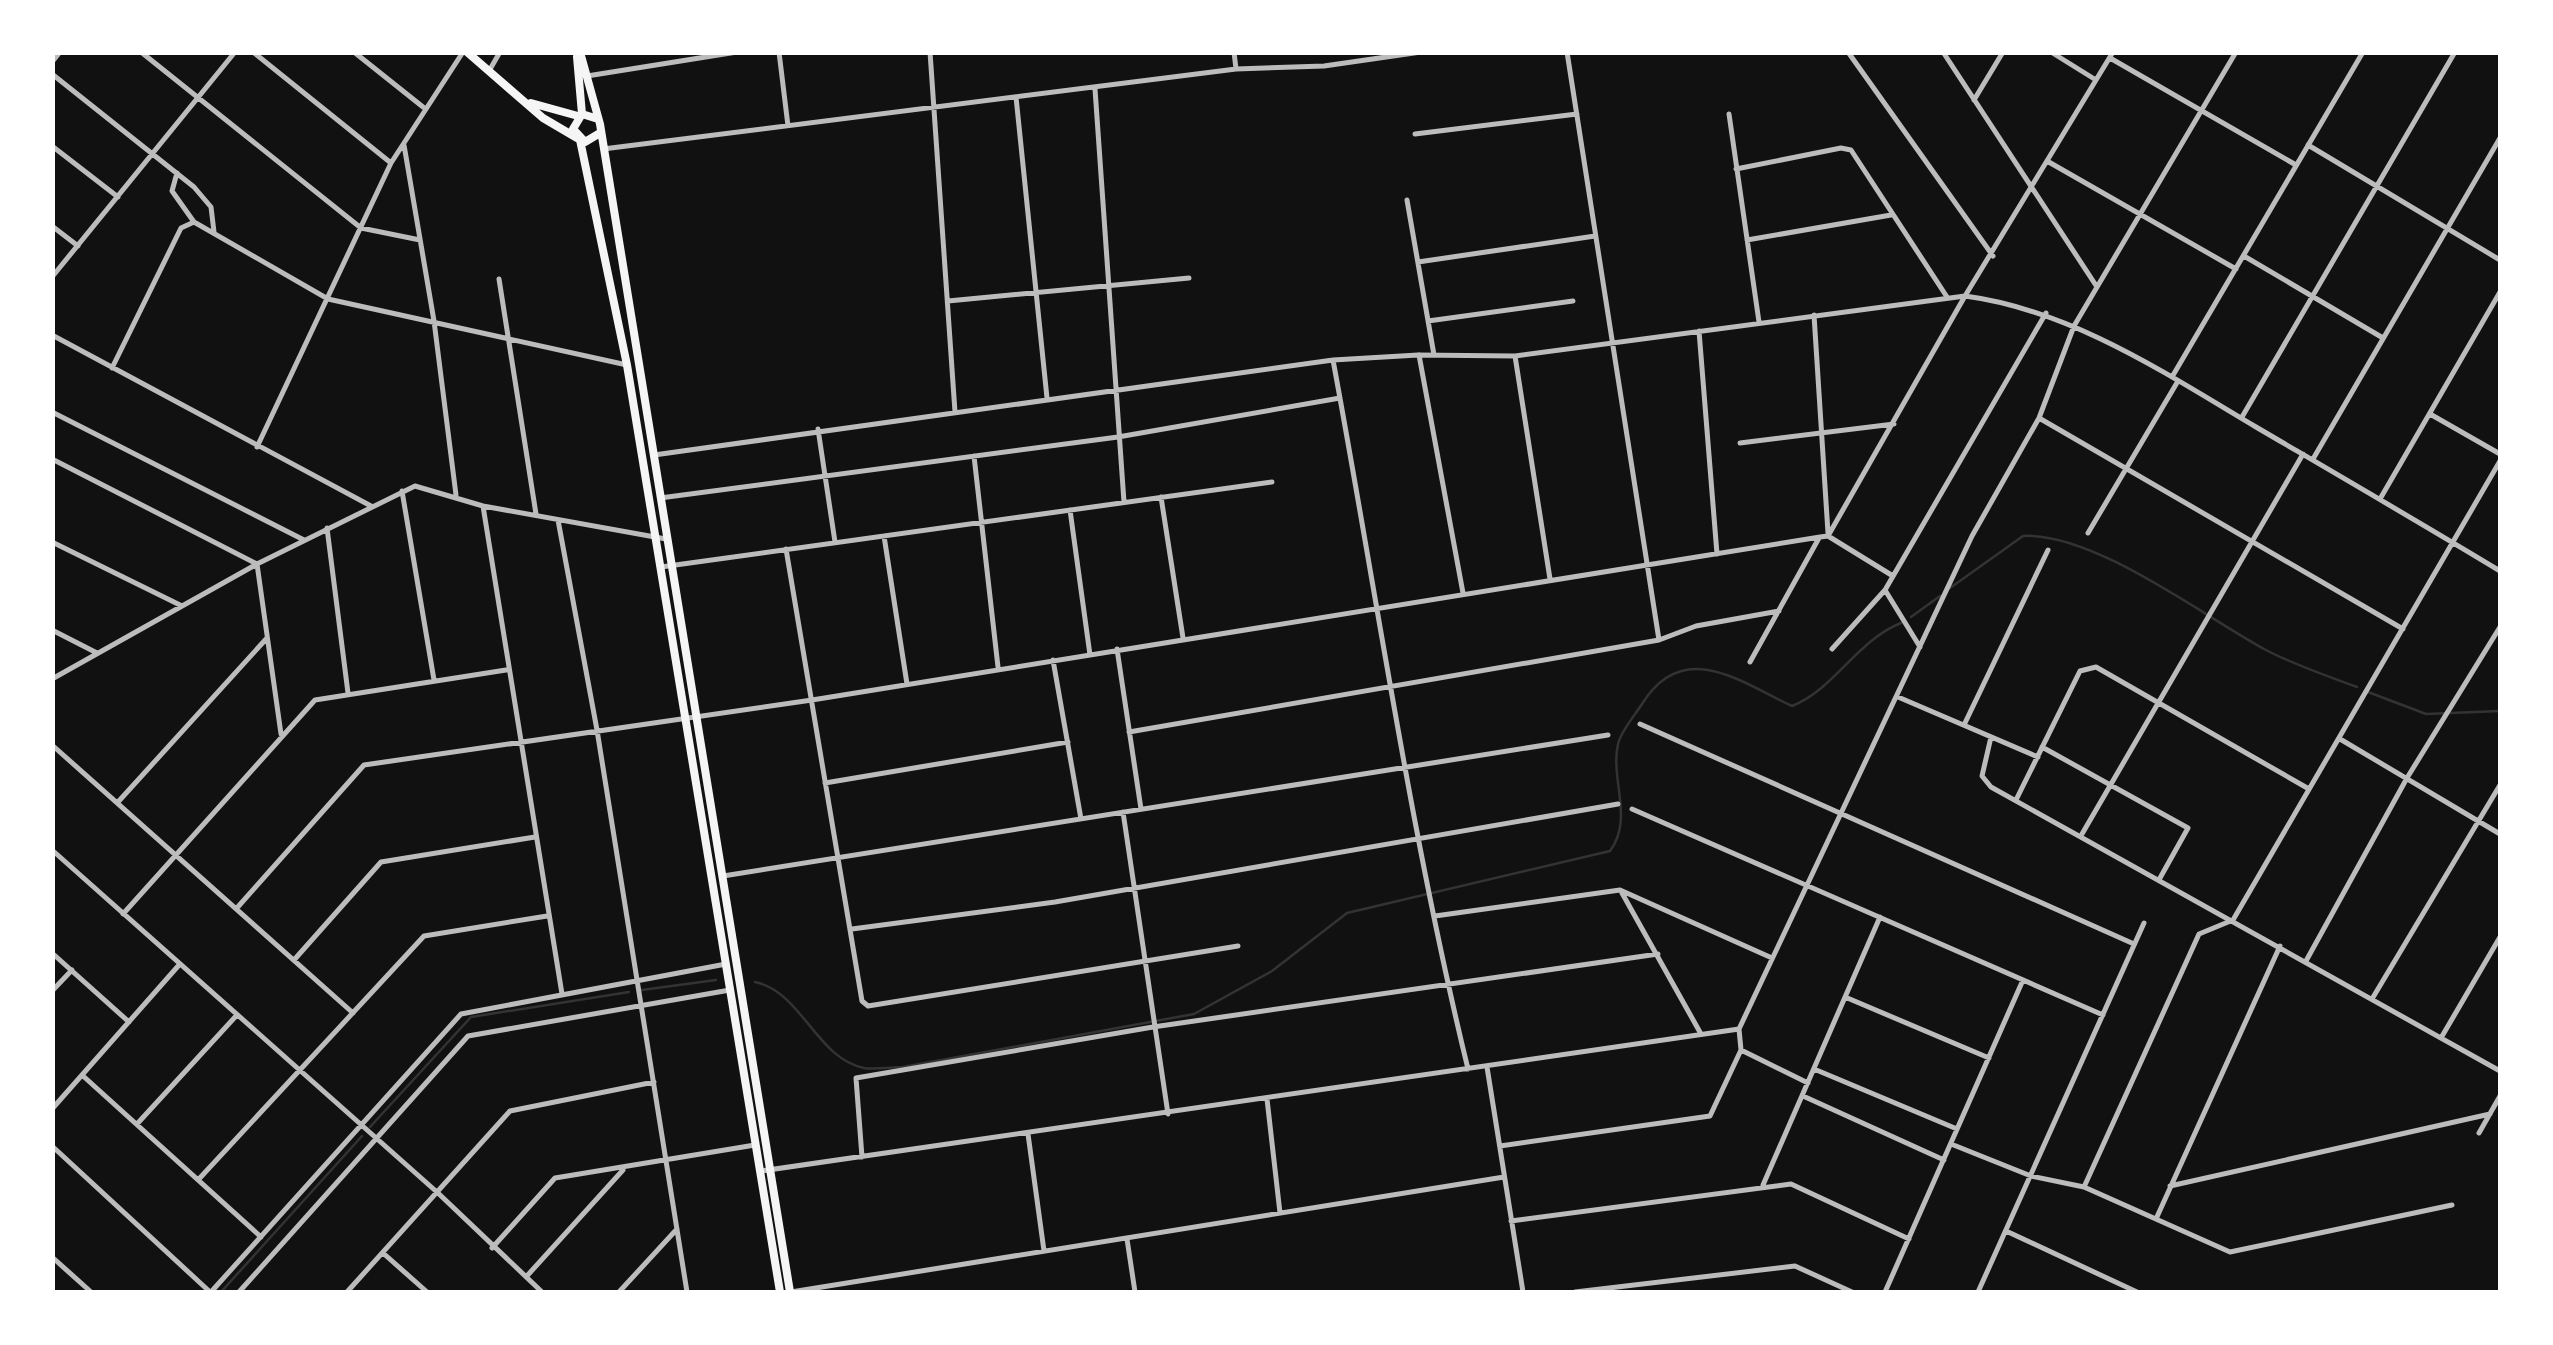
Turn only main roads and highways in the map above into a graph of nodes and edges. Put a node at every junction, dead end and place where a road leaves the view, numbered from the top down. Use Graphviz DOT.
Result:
graph roads {
  1 [pos="465,52"];
  2 [pos="578,52"];
  3 [pos="583,77"];
  4 [pos="523,100"];
  5 [pos="580,115"];
  6 [pos="598,119"];
  7 [pos="600,134"];
  8 [pos="578,139"];
  9 [pos="661,538"];
  10 [pos="665,566"];
  11 [pos="762,1144"];
  12 [pos="766,1170"];
  13 [pos="780,1292"];
  14 [pos="791,1292"];
  1 -- 4 [label="main road"];
  2 -- 3 [label="main road"];
  3 -- 5 [label="main road"];
  3 -- 6 [label="main road"];
  4 -- 5 [label="main road"];
  4 -- 8 [label="main road"];
  5 -- 6 [label="main road"];
  5 -- 8 [label="main road"];
  6 -- 7 [label="main road"];
  7 -- 8 [label="main road"];
  7 -- 9 [label="main road"];
  8 -- 9 [label="main road"];
  9 -- 10 [label="main road"];
  10 -- 11 [label="main road"];
  10 -- 11 [label="main road"];
  11 -- 12 [label="main road"];
  12 -- 13 [label="main road"];
  12 -- 14 [label="main road"];
}
